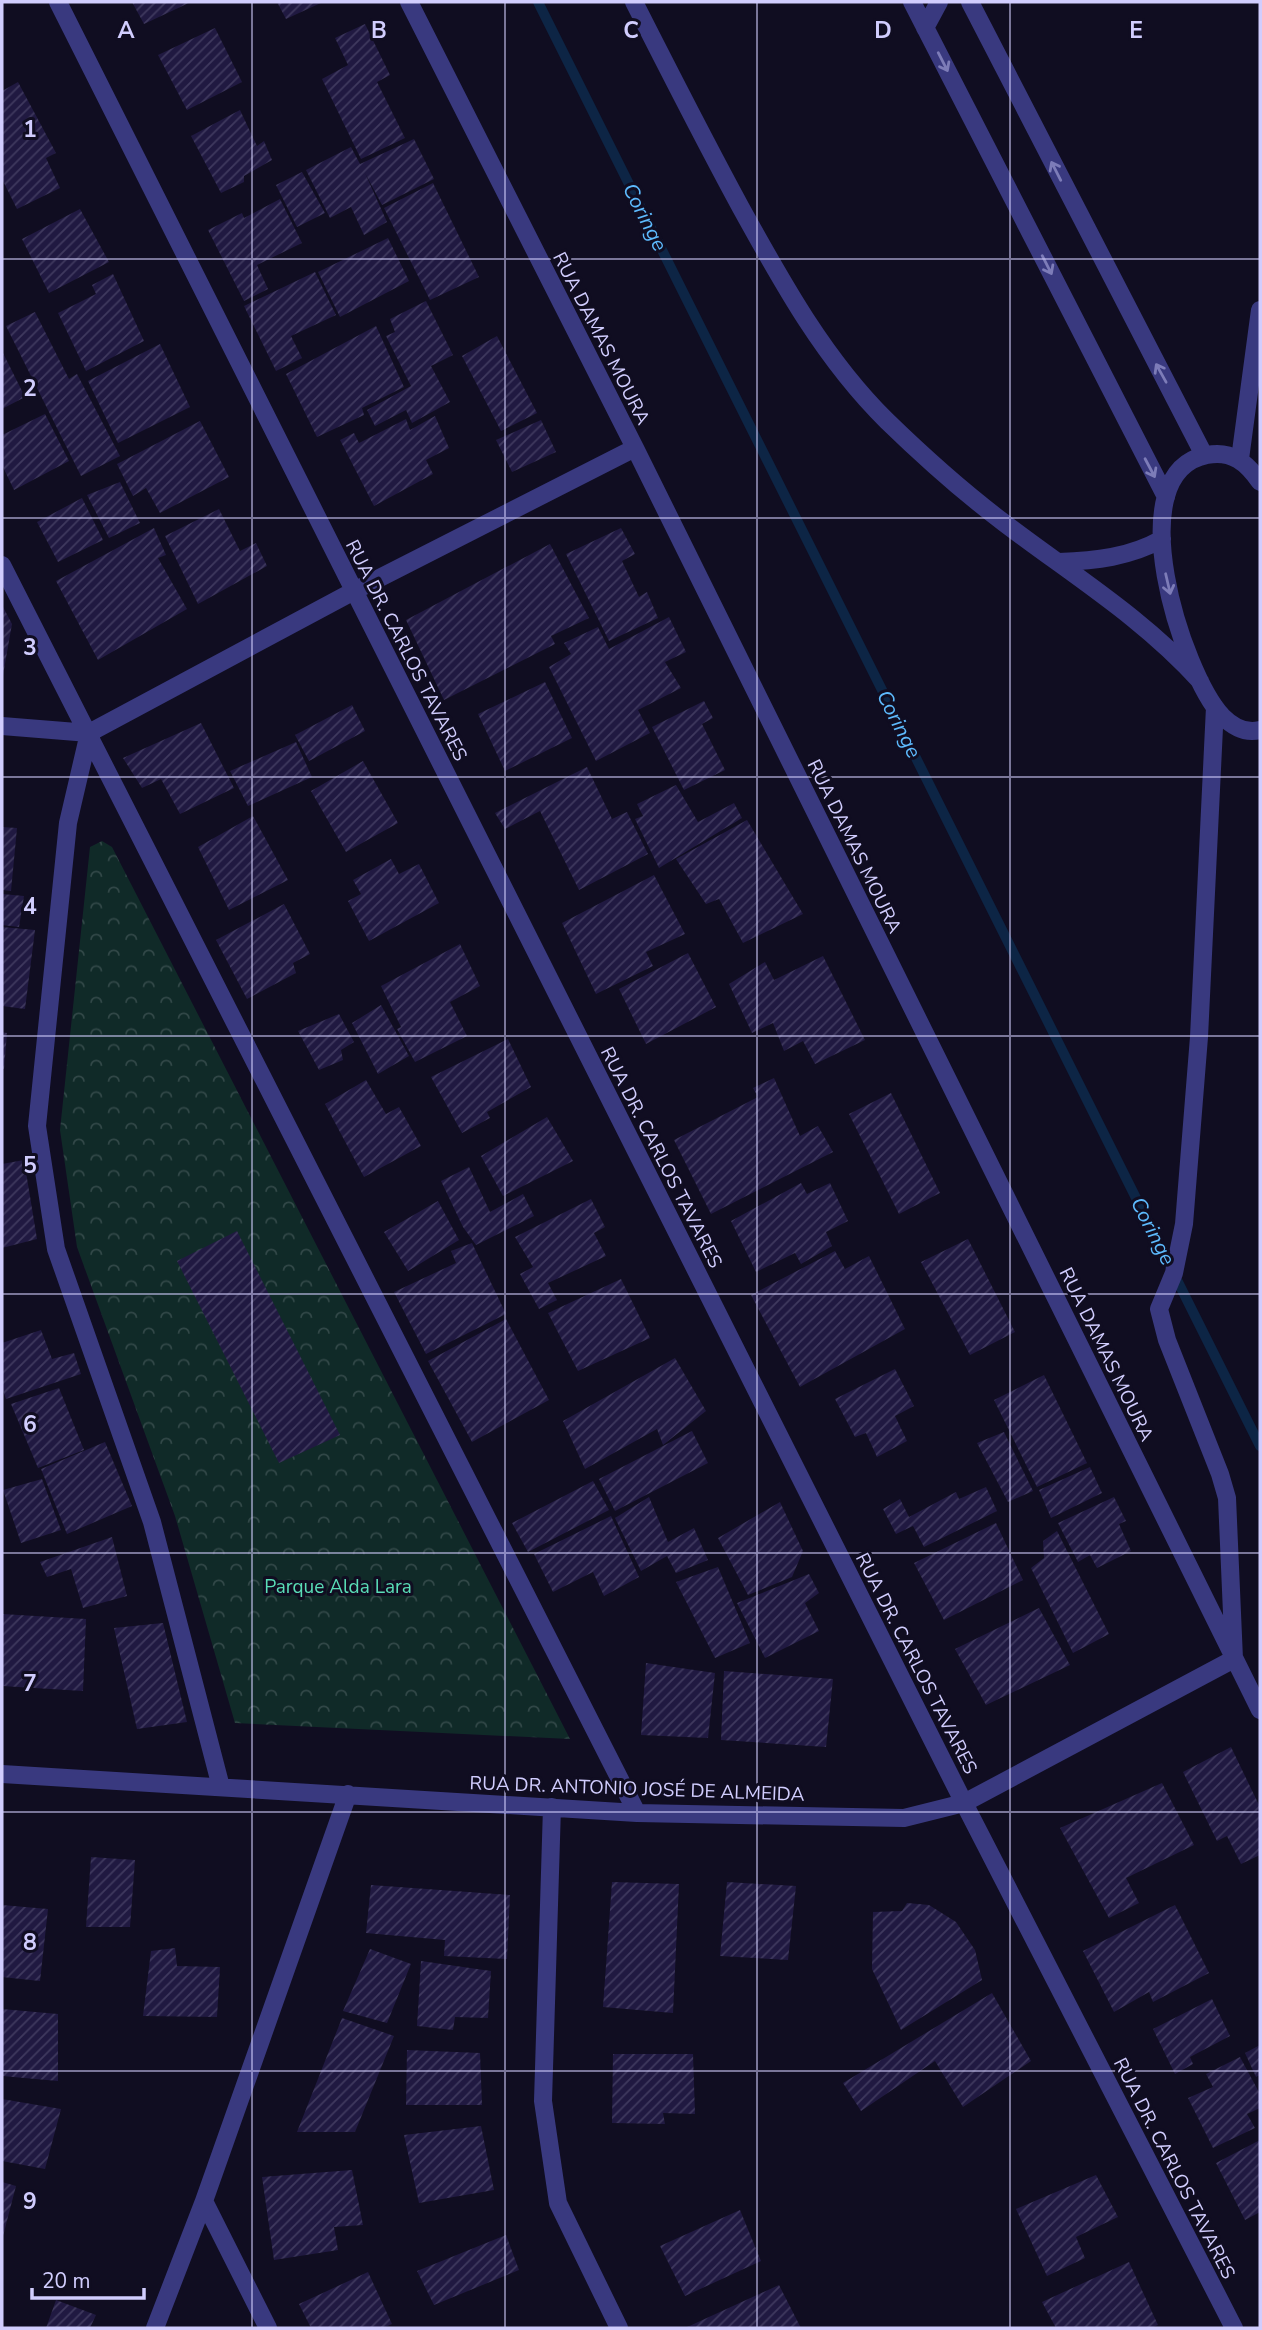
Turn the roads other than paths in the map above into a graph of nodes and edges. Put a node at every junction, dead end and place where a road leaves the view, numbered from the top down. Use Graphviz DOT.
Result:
graph roads {
  1 [pos="58,2"];
  2 [pos="409,2"];
  3 [pos="634,2"];
  4 [pos="912,2"];
  5 [pos="939,2"];
  6 [pos="970,2"];
  7 [pos="925,28"];
  8 [pos="1260,310"];
  9 [pos="1254,407"];
  10 [pos="635,448"];
  11 [pos="1204,455"];
  12 [pos="1240,459"];
  13 [pos="1260,482"];
  14 [pos="1166,497"];
  15 [pos="1162,539"];
  16 [pos="1059,562"];
  17 [pos="2,565"];
  18 [pos="354,591"];
  19 [pos="1200,681"];
  20 [pos="1215,707"];
  21 [pos="2,726"];
  22 [pos="1260,730"];
  23 [pos="89,733"];
  24 [pos="1234,1658"];
  25 [pos="1260,1710"];
  26 [pos="2,1774"];
  27 [pos="221,1787"];
  28 [pos="348,1794"];
  29 [pos="964,1804"];
  30 [pos="552,1807"];
  31 [pos="638,1813"];
  32 [pos="204,2201"];
  33 [pos="155,2328"];
  34 [pos="268,2328"];
  35 [pos="619,2328"];
  36 [pos="1234,2328"];
  1 -- 18 [label="street, RUA DR. CARLOS TAVARES"];
  2 -- 10 [label="street, RUA DAMAS MOURA"];
  3 -- 16 [label="street"];
  4 -- 7 [label="street"];
  5 -- 7 [label="street"];
  11 -- 6 [label="street, one-way"];
  7 -- 14 [label="street, one-way"];
  8 -- 9 [label="street"];
  9 -- 12 [label="street"];
  10 -- 18 [label="street"];
  10 -- 24 [label="street, RUA DAMAS MOURA"];
  11 -- 12 [label="street"];
  11 -- 14 [label="street"];
  12 -- 13 [label="street"];
  14 -- 15 [label="street"];
  15 -- 16 [label="street"];
  15 -- 19 [label="street, one-way"];
  16 -- 19 [label="street"];
  17 -- 23 [label="street"];
  18 -- 23 [label="street"];
  18 -- 29 [label="street, RUA DR. CARLOS TAVARES"];
  19 -- 20 [label="street"];
  20 -- 22 [label="street"];
  20 -- 24 [label="street"];
  21 -- 23 [label="street"];
  23 -- 27 [label="street"];
  23 -- 31 [label="street"];
  24 -- 25 [label="street, RUA DAMAS MOURA"];
  24 -- 29 [label="street, RUA DR. ANTONIO JOSÉ DE ALMEIDA"];
  26 -- 27 [label="street, RUA DR. ANTONIO JOSÉ DE ALMEIDA"];
  27 -- 28 [label="street, RUA DR. ANTONIO JOSÉ DE ALMEIDA"];
  28 -- 30 [label="street, RUA DR. ANTONIO JOSÉ DE ALMEIDA"];
  28 -- 32 [label="street"];
  29 -- 31 [label="street, RUA DR. ANTONIO JOSÉ DE ALMEIDA"];
  29 -- 36 [label="street, RUA DR. CARLOS TAVARES"];
  30 -- 31 [label="street, RUA DR. ANTONIO JOSÉ DE ALMEIDA"];
  30 -- 35 [label="street"];
  32 -- 33 [label="street"];
  32 -- 34 [label="street"];
}
